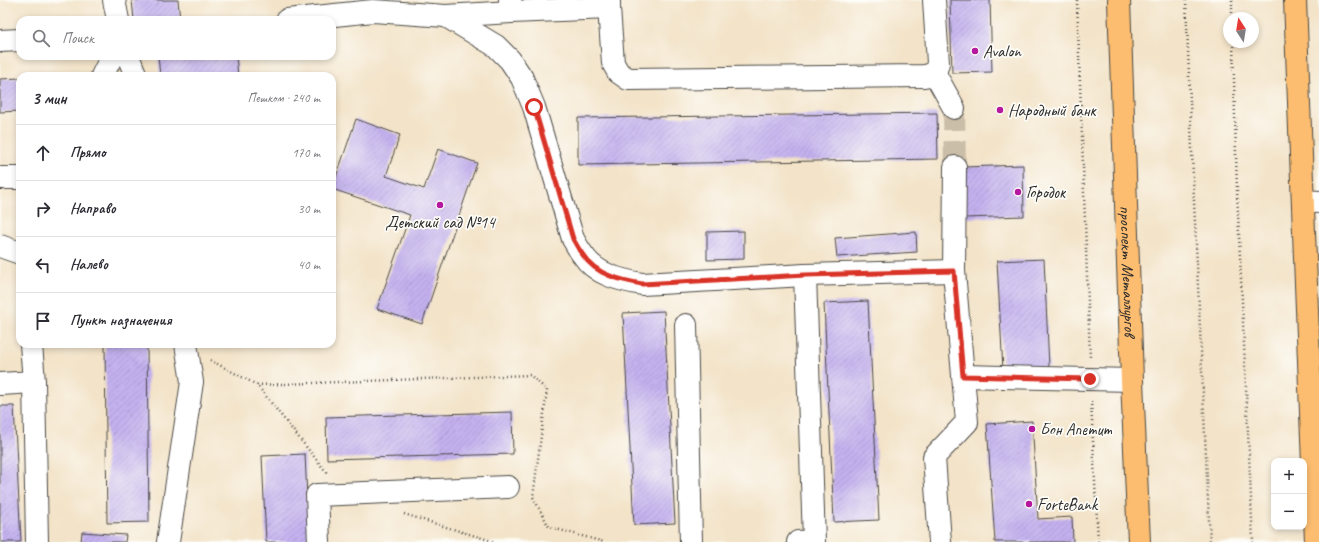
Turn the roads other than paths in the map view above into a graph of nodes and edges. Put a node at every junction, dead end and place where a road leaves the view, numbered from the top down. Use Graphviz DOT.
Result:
graph roads {
  1 [pos="114,0"];
  2 [pos="934,0"];
  3 [pos="1119,0"];
  4 [pos="1295,0"];
  5 [pos="609,4"];
  6 [pos="511,6"];
  7 [pos="117,16"];
  8 [pos="325,16"];
  9 [pos="446,16"];
  10 [pos="16,40"];
  11 [pos="0,41"];
  12 [pos="110,60"];
  13 [pos="130,60"];
  14 [pos="104,72"];
  15 [pos="134,72"];
  16 [pos="935,74"];
  17 [pos="954,108"];
  18 [pos="955,168"];
  19 [pos="0,178"];
  20 [pos="16,178"];
  21 [pos="1311,201"];
  22 [pos="0,246"];
  23 [pos="16,252"];
  24 [pos="954,271"];
  25 [pos="805,275"];
  26 [pos="686,325"];
  27 [pos="31,348"];
  28 [pos="187,348"];
  29 [pos="963,376"];
  30 [pos="1132,380"];
  31 [pos="34,382"];
  32 [pos="0,384"];
  33 [pos="508,486"];
  34 [pos="37,542"];
  35 [pos="168,542"];
  36 [pos="319,542"];
  37 [pos="690,542"];
  38 [pos="798,542"];
  39 [pos="940,542"];
  40 [pos="1139,542"];
  41 [pos="1316,542"];
  1 -- 7 [label="lane"];
  2 -- 16 [label="lane"];
  3 -- 30 [label="main road, проспект Металлургов"];
  4 -- 21 [label="main road"];
  5 -- 6 [label="lane"];
  5 -- 16 [label="lane"];
  6 -- 9 [label="lane"];
  8 -- 9 [label="lane"];
  9 -- 25 [label="lane"];
  10 -- 11 [label="lane"];
  12 -- 14 [label="lane"];
  13 -- 15 [label="lane"];
  16 -- 17 [label="lane"];
  18 -- 24 [label="lane"];
  19 -- 20 [label="lane"];
  21 -- 41 [label="main road"];
  22 -- 23 [label="lane"];
  24 -- 25 [label="lane"];
  24 -- 29 [label="lane"];
  25 -- 38 [label="lane"];
  26 -- 37 [label="lane"];
  27 -- 31 [label="lane"];
  28 -- 35 [label="lane"];
  29 -- 30 [label="lane"];
  29 -- 39 [label="lane"];
  30 -- 40 [label="main road, проспект Металлургов"];
  31 -- 32 [label="lane"];
  31 -- 34 [label="lane"];
  33 -- 36 [label="lane"];
}
